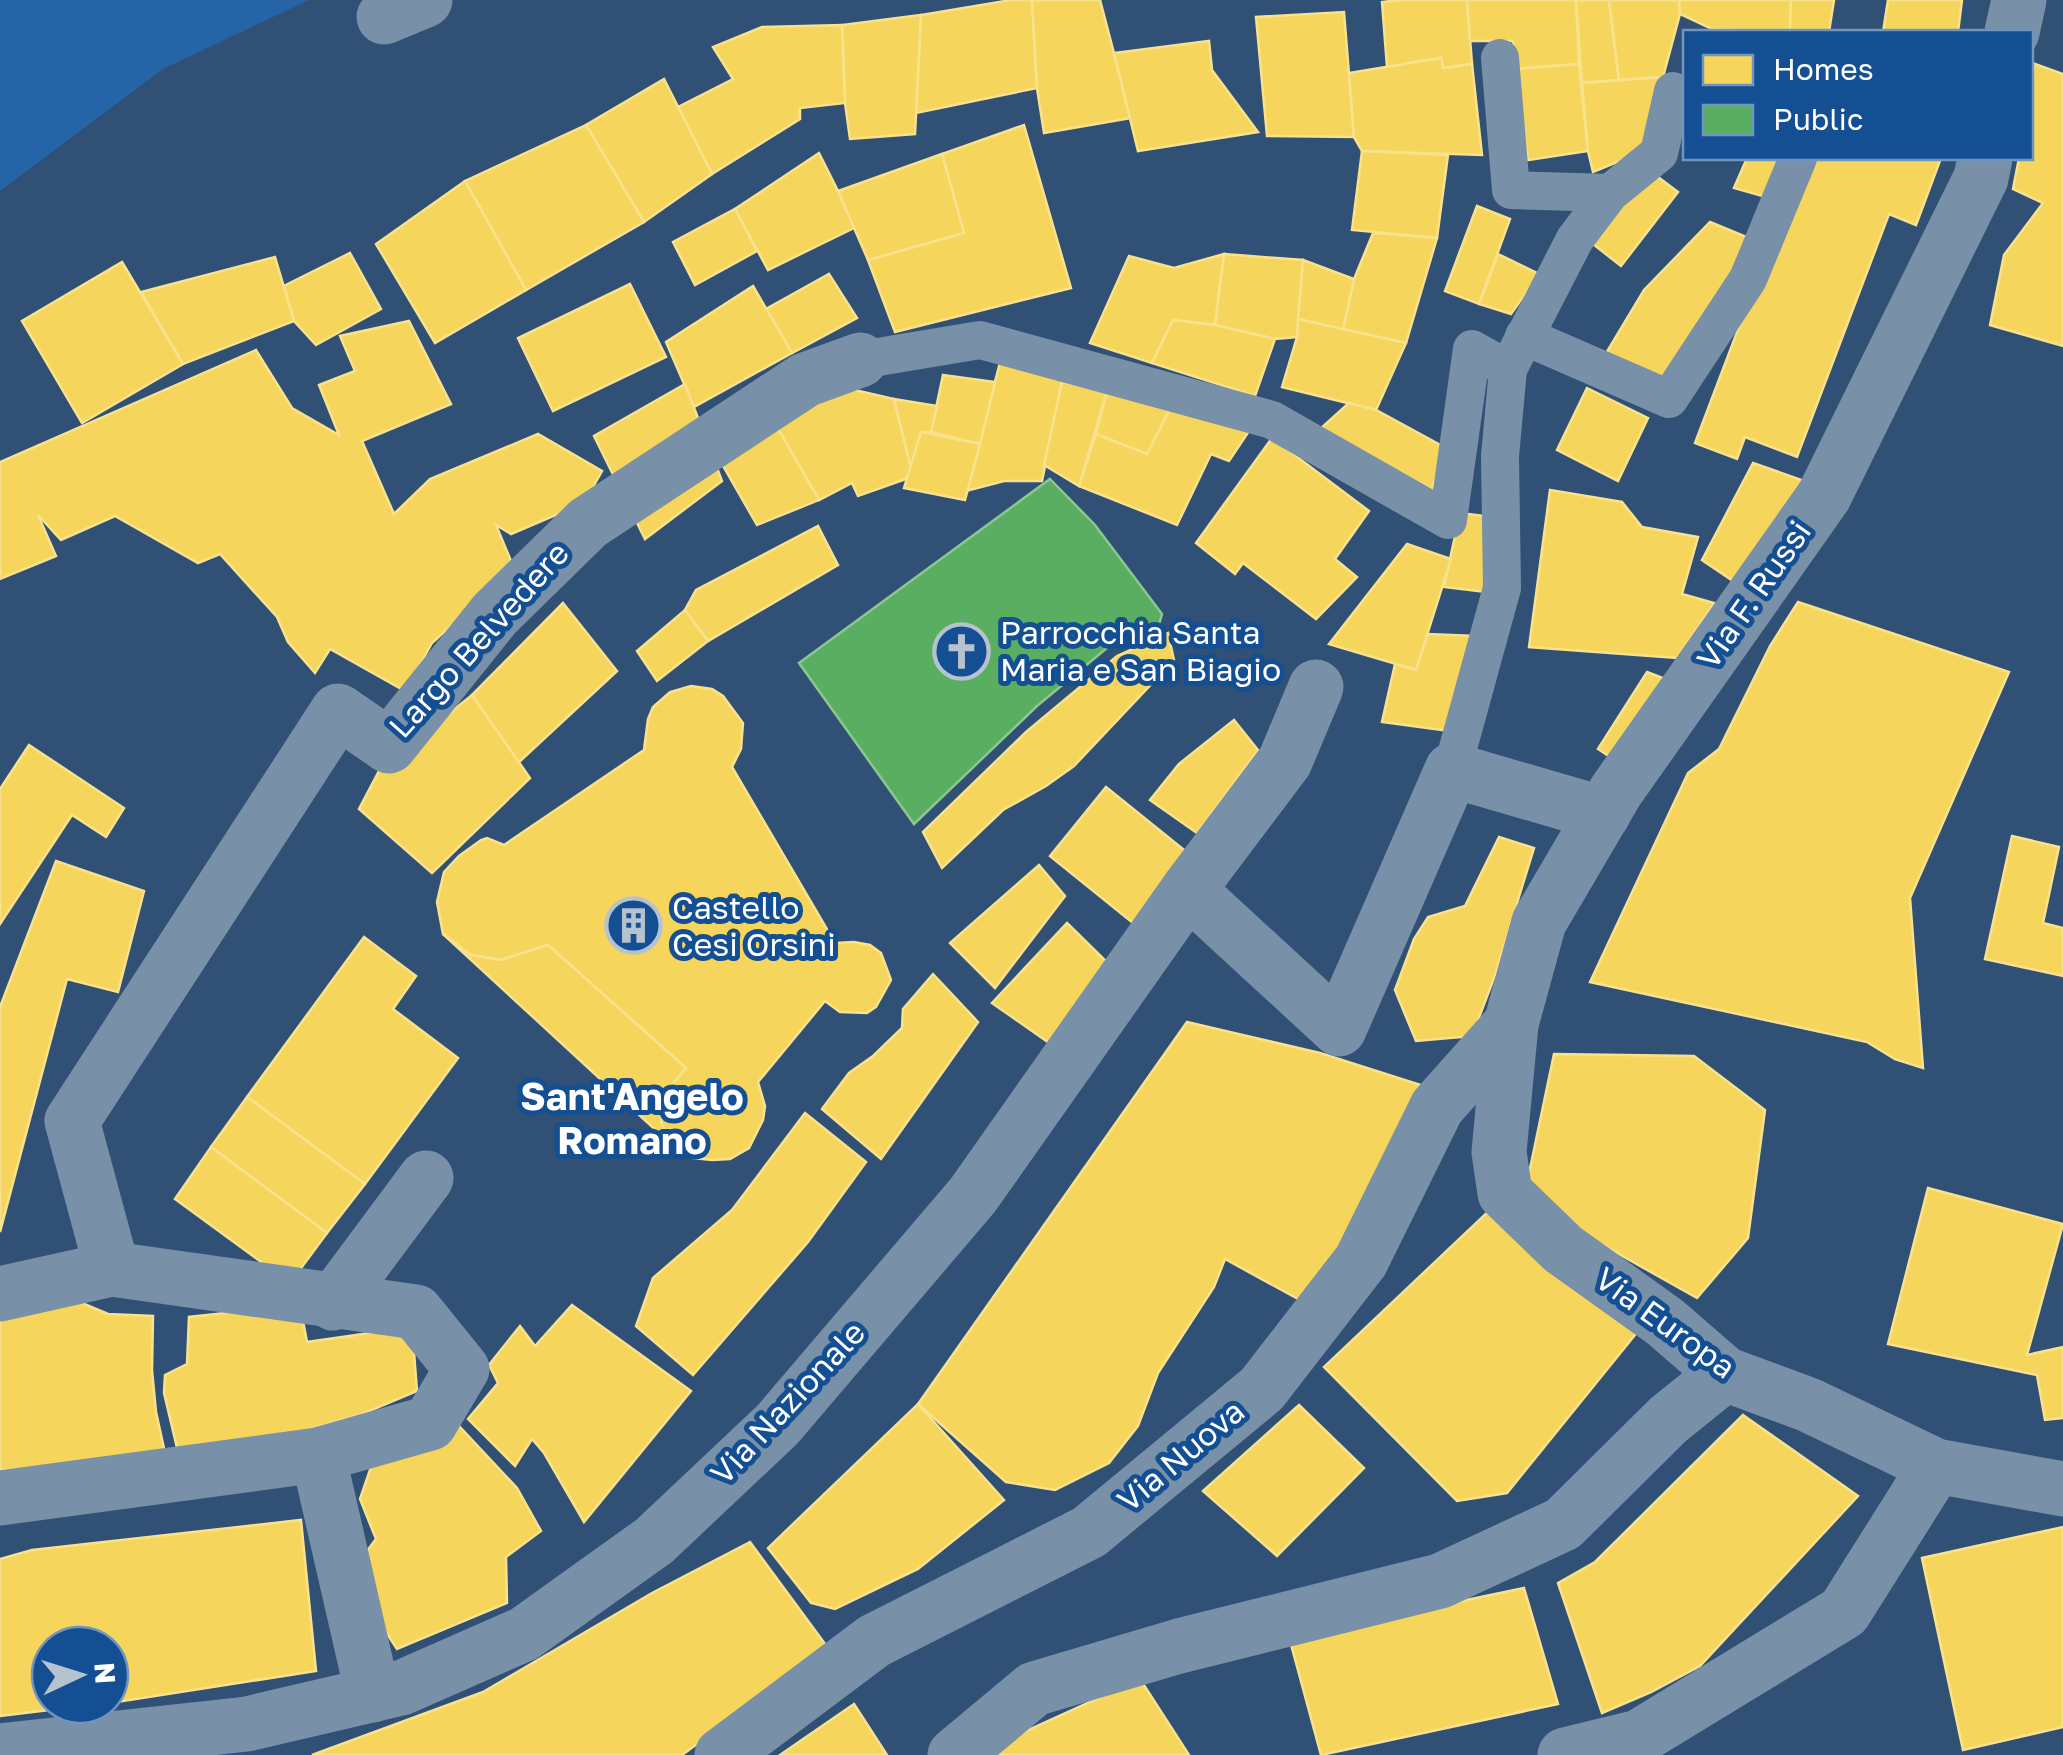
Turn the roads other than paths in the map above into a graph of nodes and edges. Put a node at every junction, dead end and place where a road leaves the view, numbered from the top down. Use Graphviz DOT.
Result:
graph roads {
  1 [pos="2019,0"];
  2 [pos="2012,30"];
  3 [pos="1500,58"];
  4 [pos="1673,91"];
  5 [pos="1797,160"];
  6 [pos="1986,160"];
  7 [pos="1610,194"];
  8 [pos="1516,352"];
  9 [pos="860,360"];
  10 [pos="1316,687"];
  11 [pos="1452,770"];
  12 [pos="1602,814"];
  13 [pos="1188,890"];
  14 [pos="1511,1024"];
  15 [pos="426,1178"];
  16 [pos="112,1269"];
  17 [pos="0,1294"];
  18 [pos="333,1303"];
  19 [pos="1725,1374"];
  20 [pos="318,1455"];
  21 [pos="1936,1466"];
  22 [pos="2063,1489"];
  23 [pos="0,1498"];
  24 [pos="373,1695"];
  25 [pos="0,1751"];
  26 [pos="722,1755"];
  27 [pos="955,1755"];
  28 [pos="1565,1755"];
  1 -- 2 [label="street"];
  3 -- 7 [label="lane"];
  4 -- 7 [label="lane"];
  5 -- 8 [label="lane"];
  6 -- 12 [label="street, Via F. Russi"];
  7 -- 8 [label="lane"];
  8 -- 9 [label="lane"];
  8 -- 11 [label="lane"];
  9 -- 16 [label="street, Largo Belvedere"];
  10 -- 13 [label="street, Via Nazionale"];
  11 -- 12 [label="street"];
  11 -- 13 [label="street"];
  12 -- 14 [label="street, Via F. Russi"];
  13 -- 24 [label="street, Via Nazionale"];
  14 -- 19 [label="street, Via Europa"];
  14 -- 26 [label="street, Via Nuova"];
  15 -- 18 [label="street"];
  16 -- 17 [label="street"];
  16 -- 18 [label="street"];
  18 -- 20 [label="street"];
  19 -- 21 [label="street, Via Europa"];
  19 -- 27 [label="street"];
  20 -- 23 [label="street"];
  20 -- 24 [label="street"];
  21 -- 22 [label="street, Via Europa"];
  21 -- 28 [label="street"];
  24 -- 25 [label="street, Via Nazionale"];
}
